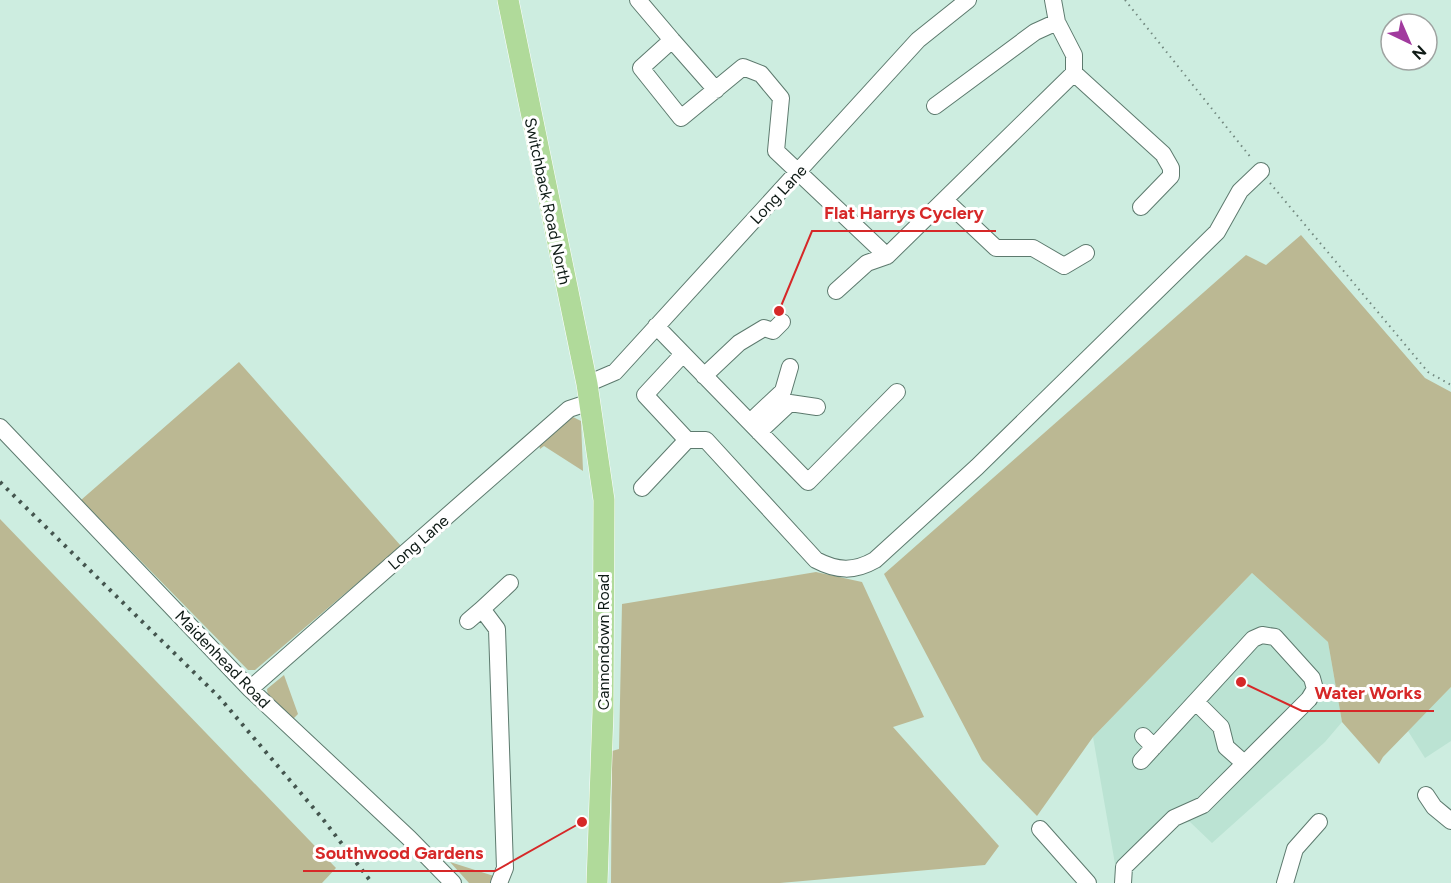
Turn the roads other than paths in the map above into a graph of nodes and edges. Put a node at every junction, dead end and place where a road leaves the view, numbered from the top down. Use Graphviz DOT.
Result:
graph roads {
  1 [pos="508,0"];
  2 [pos="638,0"];
  3 [pos="968,0"];
  4 [pos="1053,0"];
  5 [pos="1057,22"];
  6 [pos="672,40"];
  7 [pos="1074,73"];
  8 [pos="716,90"];
  9 [pos="935,106"];
  10 [pos="1261,171"];
  11 [pos="798,172"];
  12 [pos="945,200"];
  13 [pos="1141,207"];
  14 [pos="1086,254"];
  15 [pos="887,256"];
  16 [pos="836,291"];
  17 [pos="782,322"];
  18 [pos="656,326"];
  19 [pos="683,354"];
  20 [pos="790,367"];
  21 [pos="704,376"];
  22 [pos="897,392"];
  23 [pos="588,393"];
  24 [pos="818,407"];
  25 [pos="0,427"];
  26 [pos="754,427"];
  27 [pos="687,440"];
  28 [pos="642,488"];
  29 [pos="510,583"];
  30 [pos="482,609"];
  31 [pos="468,621"];
  32 [pos="250,689"];
  33 [pos="1196,702"];
  34 [pos="1141,761"];
  35 [pos="1244,763"];
  36 [pos="1427,794"];
  37 [pos="1451,821"];
  38 [pos="1319,822"];
  39 [pos="1040,829"];
  40 [pos="453,883"];
  41 [pos="499,883"];
  42 [pos="597,883"];
  43 [pos="1088,883"];
  44 [pos="1123,883"];
  45 [pos="1285,883"];
  1 -- 23 [label="main road, Switchback Road North"];
  2 -- 6 [label="street"];
  3 -- 11 [label="street, Long Lane"];
  4 -- 5 [label="street"];
  5 -- 7 [label="street"];
  5 -- 9 [label="street"];
  6 -- 8 [label="street"];
  6 -- 8 [label="street"];
  7 -- 12 [label="street"];
  7 -- 13 [label="street"];
  8 -- 11 [label="street"];
  10 -- 27 [label="street"];
  11 -- 15 [label="street"];
  11 -- 18 [label="street, Long Lane"];
  12 -- 14 [label="street"];
  12 -- 15 [label="street"];
  15 -- 16 [label="street"];
  17 -- 21 [label="street"];
  18 -- 19 [label="street"];
  18 -- 23 [label="street, Long Lane"];
  19 -- 21 [label="street"];
  19 -- 27 [label="street"];
  20 -- 26 [label="street"];
  21 -- 26 [label="street"];
  22 -- 26 [label="street"];
  23 -- 32 [label="street, Long Lane"];
  23 -- 42 [label="main road, Cannondown Road"];
  24 -- 26 [label="street"];
  25 -- 32 [label="street, Maidenhead Road"];
  27 -- 28 [label="street"];
  29 -- 30 [label="street"];
  30 -- 31 [label="street"];
  30 -- 41 [label="street"];
  32 -- 40 [label="street, Maidenhead Road"];
  33 -- 34 [label="street"];
  33 -- 35 [label="street"];
  33 -- 35 [label="street"];
  35 -- 44 [label="street"];
  36 -- 37 [label="street"];
  38 -- 45 [label="street"];
  39 -- 43 [label="street"];
}
